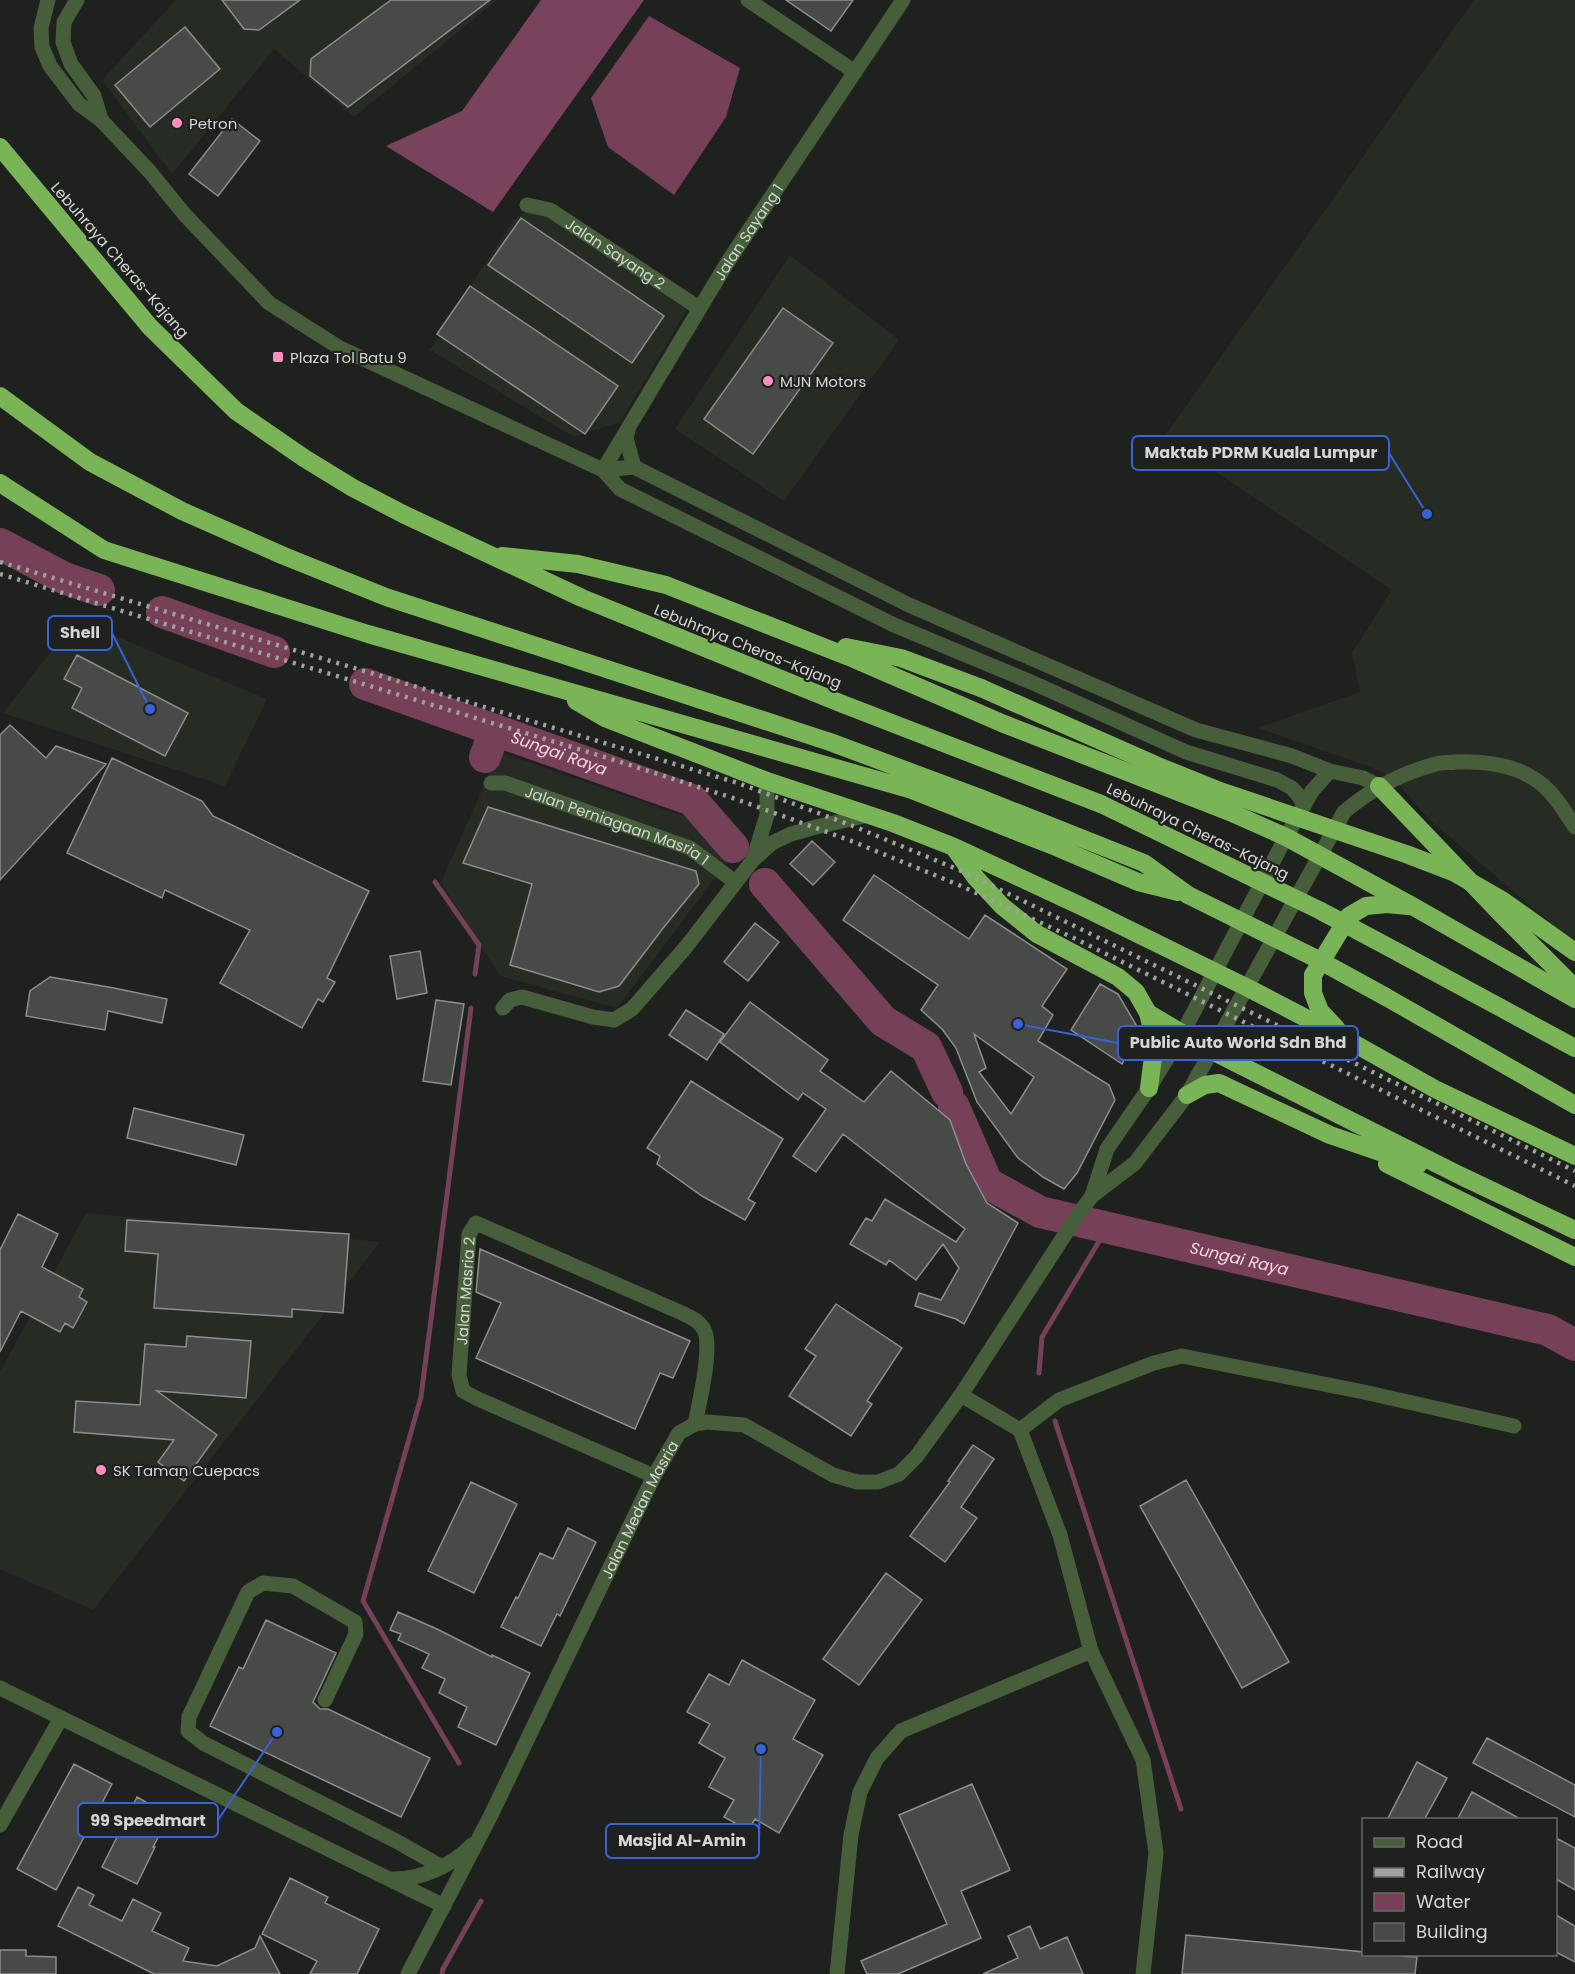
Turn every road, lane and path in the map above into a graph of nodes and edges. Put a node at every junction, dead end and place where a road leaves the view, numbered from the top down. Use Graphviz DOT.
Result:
graph roads {
  1 [pos="48,0"];
  2 [pos="77,0"];
  3 [pos="748,0"];
  4 [pos="903,0"];
  5 [pos="855,72"];
  6 [pos="101,120"];
  7 [pos="0,147"];
  8 [pos="527,206"];
  9 [pos="699,308"];
  10 [pos="0,396"];
  11 [pos="631,422"];
  12 [pos="634,467"];
  13 [pos="603,470"];
  14 [pos="0,483"];
  15 [pos="485,554"];
  16 [pos="800,638"];
  17 [pos="555,688"];
  18 [pos="1330,771"];
  19 [pos="767,781"];
  20 [pos="491,783"];
  21 [pos="1379,786"];
  22 [pos="1304,806"];
  23 [pos="868,815"];
  24 [pos="1575,828"];
  25 [pos="1286,837"];
  26 [pos="954,847"];
  27 [pos="1319,856"];
  28 [pos="753,860"];
  29 [pos="735,882"];
  30 [pos="1188,895"];
  31 [pos="1414,907"];
  32 [pos="1575,952"];
  33 [pos="1215,972"];
  34 [pos="1248,988"];
  35 [pos="1575,988"];
  36 [pos="1575,999"];
  37 [pos="503,1008"];
  38 [pos="1148,1014"];
  39 [pos="1182,1034"];
  40 [pos="1348,1040"];
  41 [pos="1575,1048"];
  42 [pos="1212,1051"];
  43 [pos="1149,1088"];
  44 [pos="1187,1095"];
  45 [pos="1575,1105"];
  46 [pos="1329,1135"];
  47 [pos="1575,1156"];
  48 [pos="1461,1176"];
  49 [pos="1092,1196"];
  50 [pos="1575,1230"];
  51 [pos="1575,1257"];
  52 [pos="961,1395"];
  53 [pos="695,1424"];
  54 [pos="1514,1426"];
  55 [pos="1020,1430"];
  56 [pos="654,1476"];
  57 [pos="1091,1651"];
  58 [pos="0,1688"];
  59 [pos="325,1700"];
  60 [pos="61,1718"];
  61 [pos="0,1825"];
  62 [pos="479,1839"];
  63 [pos="442,1867"];
  64 [pos="388,1879"];
  65 [pos="444,1906"];
  66 [pos="408,1974"];
  67 [pos="837,1974"];
  68 [pos="1143,1974"];
  1 -- 6 [label="street"];
  2 -- 6 [label="street"];
  3 -- 5 [label="street"];
  4 -- 5 [label="street, Jalan Sayang 1"];
  5 -- 9 [label="street, Jalan Sayang 1"];
  6 -- 13 [label="street"];
  7 -- 15 [label="highway, Lebuhraya Cheras–Kajang"];
  8 -- 9 [label="street, Jalan Sayang 2"];
  9 -- 11 [label="street, Jalan Sayang 1"];
  10 -- 30 [label="highway"];
  11 -- 12 [label="street"];
  11 -- 13 [label="street, Jalan Sayang 1"];
  12 -- 13 [label="street"];
  12 -- 18 [label="street"];
  13 -- 22 [label="street"];
  14 -- 17 [label="highway"];
  15 -- 16 [label="highway"];
  15 -- 41 [label="highway, Lebuhraya Cheras–Kajang, bridge"];
  16 -- 25 [label="highway"];
  16 -- 32 [label="highway, bridge"];
  17 -- 19 [label="highway"];
  17 -- 30 [label="highway"];
  18 -- 21 [label="street"];
  18 -- 22 [label="street"];
  19 -- 23 [label="highway"];
  19 -- 28 [label="street"];
  20 -- 29 [label="street, Jalan Perniagaan Masria 1"];
  21 -- 24 [label="street"];
  21 -- 27 [label="street"];
  21 -- 35 [label="highway"];
  22 -- 25 [label="street"];
  23 -- 26 [label="highway"];
  23 -- 28 [label="street"];
  25 -- 27 [label="highway"];
  25 -- 33 [label="street"];
  26 -- 33 [label="highway"];
  26 -- 38 [label="highway"];
  27 -- 31 [label="highway"];
  27 -- 34 [label="street"];
  28 -- 29 [label="street"];
  29 -- 37 [label="street"];
  30 -- 45 [label="highway, bridge"];
  31 -- 36 [label="highway"];
  31 -- 40 [label="highway"];
  33 -- 34 [label="highway"];
  33 -- 39 [label="street"];
  34 -- 40 [label="highway"];
  34 -- 42 [label="street"];
  38 -- 39 [label="highway"];
  38 -- 43 [label="highway"];
  39 -- 42 [label="highway"];
  39 -- 43 [label="street"];
  40 -- 47 [label="highway"];
  42 -- 44 [label="street"];
  42 -- 48 [label="highway"];
  43 -- 49 [label="street"];
  44 -- 46 [label="highway"];
  44 -- 49 [label="street"];
  46 -- 48 [label="highway"];
  46 -- 51 [label="highway"];
  48 -- 50 [label="highway"];
  49 -- 52 [label="street"];
  52 -- 53 [label="street"];
  52 -- 55 [label="street"];
  53 -- 56 [label="street, Jalan Medan Masria"];
  53 -- 56 [label="street, Jalan Masria 2"];
  54 -- 55 [label="street"];
  55 -- 57 [label="street"];
  56 -- 62 [label="street, Jalan Medan Masria"];
  57 -- 67 [label="street"];
  57 -- 68 [label="street"];
  58 -- 60 [label="street"];
  59 -- 63 [label="street"];
  60 -- 61 [label="street"];
  60 -- 64 [label="street"];
  62 -- 63 [label="street"];
  62 -- 65 [label="street, Jalan Medan Masria"];
  63 -- 64 [label="street"];
  64 -- 65 [label="street"];
  65 -- 66 [label="street, Jalan Medan Masria"];
}
